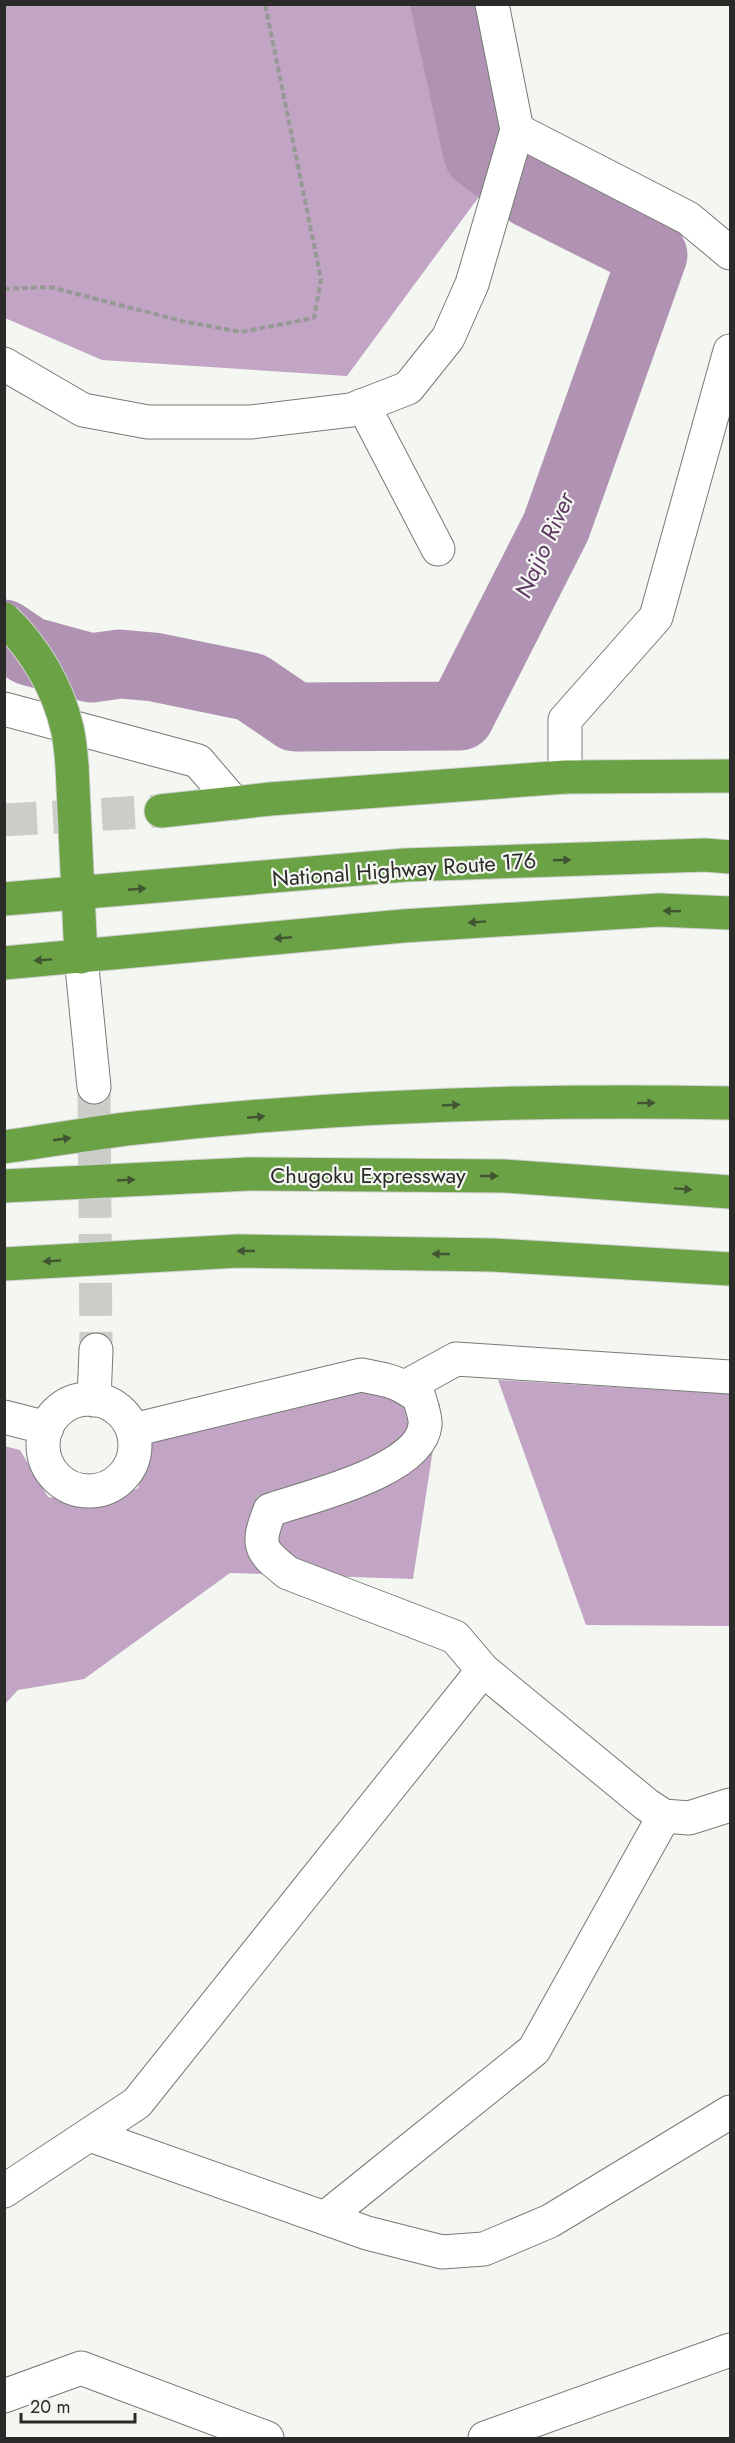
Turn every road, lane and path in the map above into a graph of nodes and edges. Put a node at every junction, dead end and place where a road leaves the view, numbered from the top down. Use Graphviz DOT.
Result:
graph roads {
  1 [pos="265,4"];
  2 [pos="492,4"];
  3 [pos="517,130"];
  4 [pos="730,253"];
  5 [pos="4,289"];
  6 [pos="730,351"];
  7 [pos="4,364"];
  8 [pos="363,405"];
  9 [pos="438,549"];
  10 [pos="4,619"];
  11 [pos="4,709"];
  12 [pos="730,776"];
  13 [pos="565,777"];
  14 [pos="234,803"];
  15 [pos="161,811"];
  16 [pos="730,857"];
  17 [pos="78,893"];
  18 [pos="4,899"];
  19 [pos="730,912"];
  20 [pos="81,957"];
  21 [pos="4,963"];
  22 [pos="94,1087"];
  23 [pos="730,1103"];
  24 [pos="4,1148"];
  25 [pos="4,1186"];
  26 [pos="730,1192"];
  27 [pos="493,1255"];
  28 [pos="4,1264"];
  29 [pos="730,1269"];
  30 [pos="730,1292"];
  31 [pos="96,1350"];
  32 [pos="730,1377"];
  33 [pos="405,1387"];
  34 [pos="94,1400"];
  35 [pos="4,1417"];
  36 [pos="47,1428"];
  37 [pos="133,1430"];
  38 [pos="483,1670"];
  39 [pos="730,1805"];
  40 [pos="664,1816"];
  41 [pos="730,2112"];
  42 [pos="90,2135"];
  43 [pos="4,2191"];
  44 [pos="325,2218"];
  45 [pos="730,2350"];
  46 [pos="4,2396"];
  47 [pos="267,2439"];
  48 [pos="485,2439"];
  1 -- 5 [label="path"];
  2 -- 3 [label="street"];
  3 -- 4 [label="street"];
  3 -- 8 [label="street"];
  6 -- 13 [label="street"];
  7 -- 8 [label="street"];
  8 -- 9 [label="street"];
  10 -- 17 [label="highway, bridge"];
  11 -- 14 [label="street"];
  12 -- 13 [label="highway"];
  13 -- 14 [label="highway"];
  14 -- 15 [label="highway"];
  17 -- 16 [label="highway, National Highway Route 176, one-way"];
  17 -- 18 [label="highway, National Highway Route 176"];
  17 -- 20 [label="highway"];
  19 -- 20 [label="highway, one-way"];
  20 -- 21 [label="highway, one-way"];
  20 -- 22 [label="street"];
  24 -- 23 [label="highway, one-way"];
  25 -- 26 [label="highway, Chugoku Expressway, one-way"];
  27 -- 28 [label="highway, one-way"];
  27 -- 29 [label="highway"];
  27 -- 30 [label="highway"];
  31 -- 34 [label="street"];
  32 -- 33 [label="street"];
  33 -- 37 [label="street"];
  33 -- 38 [label="street"];
  34 -- 36 [label="street"];
  34 -- 37 [label="street"];
  35 -- 36 [label="street"];
  36 -- 37 [label="street"];
  38 -- 40 [label="street"];
  38 -- 42 [label="street"];
  39 -- 40 [label="street"];
  40 -- 44 [label="street"];
  41 -- 44 [label="street"];
  42 -- 43 [label="street"];
  42 -- 44 [label="street"];
  45 -- 48 [label="street"];
  46 -- 47 [label="street"];
}
